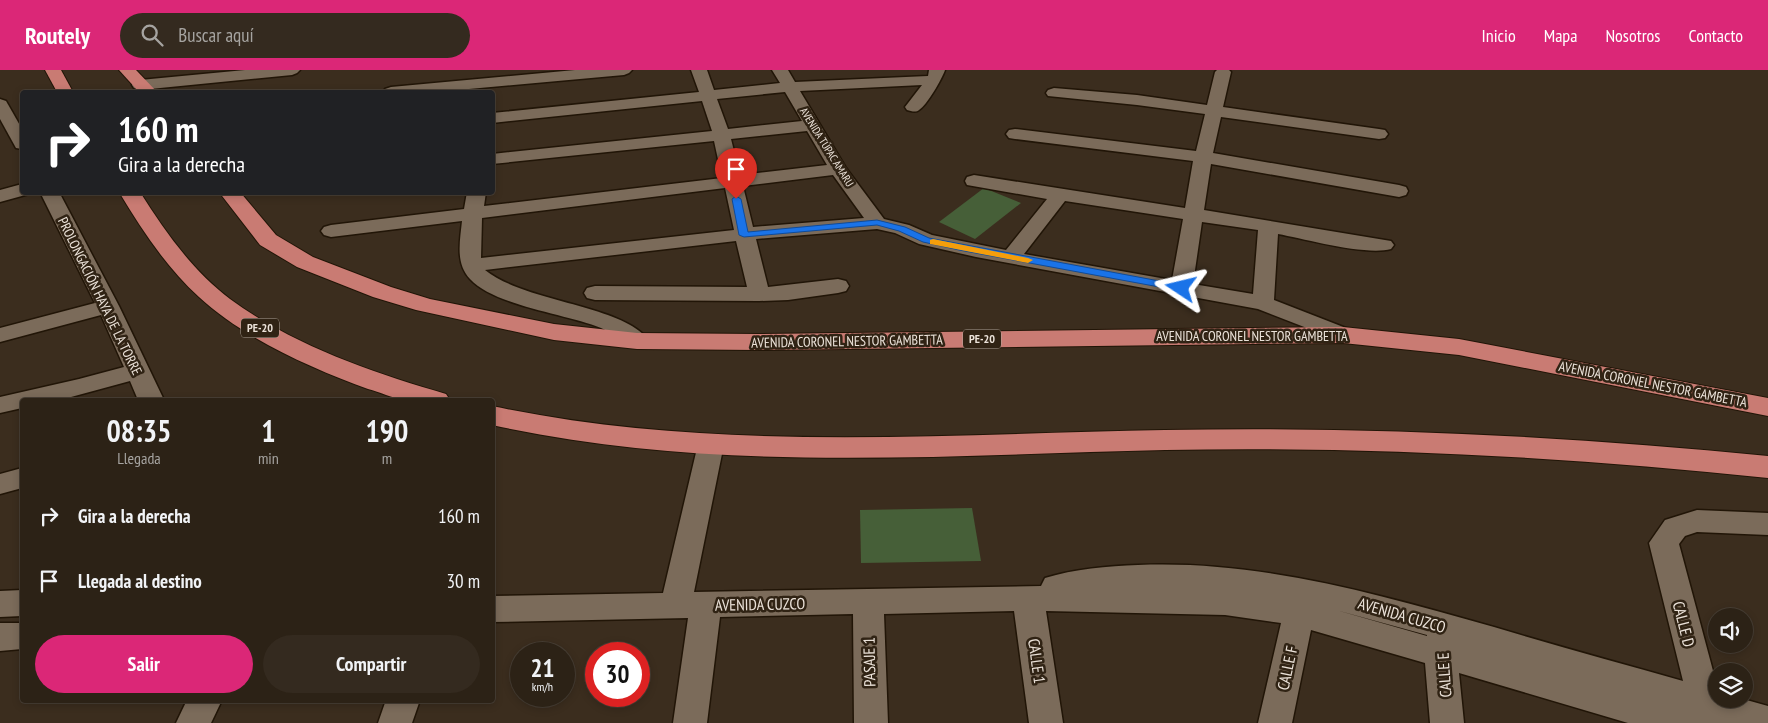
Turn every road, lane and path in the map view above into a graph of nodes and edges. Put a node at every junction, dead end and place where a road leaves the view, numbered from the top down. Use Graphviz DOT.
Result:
graph roads {
  1 [pos="53,70"];
  2 [pos="126,70"];
  3 [pos="292,70"];
  4 [pos="624,70"];
  5 [pos="699,70"];
  6 [pos="780,70"];
  7 [pos="1223,72"];
  8 [pos="935,75"];
  9 [pos="498,76"];
  10 [pos="789,87"];
  11 [pos="144,89"];
  12 [pos="64,90"];
  13 [pos="404,90"];
  14 [pos="1054,93"];
  15 [pos="709,95"];
  16 [pos="495,101"];
  17 [pos="0,104"];
  18 [pos="913,107"];
  19 [pos="1214,111"];
  20 [pos="495,118"];
  21 [pos="812,125"];
  22 [pos="721,134"];
  23 [pos="1015,134"];
  24 [pos="1379,134"];
  25 [pos="20,140"];
  26 [pos="1203,157"];
  27 [pos="495,159"];
  28 [pos="838,169"];
  29 [pos="732,181"];
  30 [pos="974,181"];
  31 [pos="20,191"];
  32 [pos="1398,191"];
  33 [pos="51,195"];
  34 [pos="131,195"];
  35 [pos="231,195"];
  36 [pos="0,196"];
  37 [pos="1059,196"];
  38 [pos="474,203"];
  39 [pos="1193,214"];
  40 [pos="877,223"];
  41 [pos="1268,226"];
  42 [pos="331,231"];
  43 [pos="744,235"];
  44 [pos="1384,245"];
  45 [pos="1011,257"];
  46 [pos="472,265"];
  47 [pos="838,286"];
  48 [pos="1181,288"];
  49 [pos="595,293"];
  50 [pos="759,294"];
  51 [pos="1264,303"];
  52 [pos="108,306"];
  53 [pos="0,335"];
  54 [pos="1343,336"];
  55 [pos="637,341"];
  56 [pos="138,371"];
  57 [pos="32,398"];
  58 [pos="150,398"];
  59 [pos="429,398"];
  60 [pos="20,401"];
  61 [pos="0,405"];
  62 [pos="1768,407"];
  63 [pos="495,415"];
  64 [pos="711,444"];
  65 [pos="1768,467"];
  66 [pos="20,479"];
  67 [pos="0,484"];
  68 [pos="1768,524"];
  69 [pos="1028,598"];
  70 [pos="868,601"];
  71 [pos="0,604"];
  72 [pos="20,604"];
  73 [pos="691,605"];
  74 [pos="495,610"];
  75 [pos="1299,614"];
  76 [pos="20,636"];
  77 [pos="0,637"];
  78 [pos="1442,639"];
  79 [pos="203,703"];
  80 [pos="402,703"];
  81 [pos="1699,716"];
  82 [pos="1768,722"];
  83 [pos="193,723"];
  84 [pos="395,723"];
  85 [pos="690,723"];
  86 [pos="871,723"];
  87 [pos="1046,723"];
  88 [pos="1274,723"];
  89 [pos="1447,723"];
  1 -- 12 [label="highway"];
  2 -- 11 [label="highway"];
  3 -- 11 [label="street"];
  4 -- 9 [label="street"];
  5 -- 15 [label="street"];
  6 -- 10 [label="street, AVENIDA TÚPAC AMARU"];
  7 -- 19 [label="street"];
  8 -- 10 [label="street"];
  8 -- 18 [label="street"];
  9 -- 13 [label="street"];
  9 -- 16 [label="street"];
  10 -- 15 [label="street"];
  10 -- 21 [label="street, AVENIDA TÚPAC AMARU"];
  14 -- 19 [label="street"];
  15 -- 20 [label="street"];
  15 -- 22 [label="street"];
  17 -- 25 [label="street"];
  19 -- 24 [label="street"];
  19 -- 26 [label="street"];
  21 -- 22 [label="street"];
  21 -- 28 [label="street, AVENIDA TÚPAC AMARU"];
  22 -- 27 [label="street"];
  22 -- 29 [label="street"];
  23 -- 26 [label="street"];
  26 -- 32 [label="street"];
  26 -- 39 [label="street"];
  28 -- 29 [label="street"];
  28 -- 40 [label="street, AVENIDA TÚPAC AMARU"];
  29 -- 38 [label="street"];
  29 -- 43 [label="street"];
  30 -- 37 [label="street"];
  31 -- 36 [label="street"];
  33 -- 52 [label="street, PROLONGACIÓN HAYA DE LA TORRE"];
  34 -- 59 [label="highway, PE-20"];
  35 -- 55 [label="highway, AVENIDA CORONEL NESTOR GAMBETTA / PE-20"];
  37 -- 39 [label="street"];
  37 -- 45 [label="street"];
  38 -- 42 [label="street"];
  38 -- 46 [label="street"];
  39 -- 41 [label="street"];
  39 -- 48 [label="street"];
  40 -- 43 [label="street"];
  40 -- 45 [label="street"];
  41 -- 44 [label="street"];
  41 -- 51 [label="street"];
  43 -- 46 [label="street"];
  43 -- 50 [label="street"];
  45 -- 48 [label="street"];
  46 -- 55 [label="street"];
  47 -- 50 [label="street"];
  48 -- 51 [label="street"];
  49 -- 50 [label="street"];
  51 -- 54 [label="street"];
  52 -- 53 [label="street"];
  52 -- 56 [label="street, PROLONGACIÓN HAYA DE LA TORRE"];
  54 -- 55 [label="highway, AVENIDA CORONEL NESTOR GAMBETTA / PE-20"];
  54 -- 62 [label="highway, AVENIDA CORONEL NESTOR GAMBETTA / PE-20"];
  56 -- 57 [label="street"];
  56 -- 58 [label="street, PROLONGACIÓN HAYA DE LA TORRE"];
  60 -- 61 [label="street"];
  63 -- 64 [label="highway"];
  64 -- 65 [label="highway"];
  64 -- 73 [label="street"];
  66 -- 67 [label="street"];
  68 -- 81 [label="street, CALLE D"];
  69 -- 70 [label="street, AVENIDA CUZCO"];
  69 -- 75 [label="street, AVENIDA CUZCO"];
  69 -- 78 [label="street, AVENIDA CUZCO"];
  69 -- 87 [label="street, CALLE 1"];
  70 -- 73 [label="street, AVENIDA CUZCO"];
  70 -- 86 [label="street, PASAJE 1"];
  71 -- 72 [label="street"];
  73 -- 74 [label="street, AVENIDA CUZCO"];
  73 -- 85 [label="street"];
  75 -- 78 [label="street, AVENIDA CUZCO"];
  75 -- 88 [label="street, CALLE F"];
  76 -- 77 [label="street"];
  78 -- 81 [label="street, AVENIDA CUZCO"];
  78 -- 89 [label="street, CALLE E"];
  79 -- 83 [label="street"];
  80 -- 84 [label="street"];
  81 -- 82 [label="street, AVENIDA CUZCO"];
}
